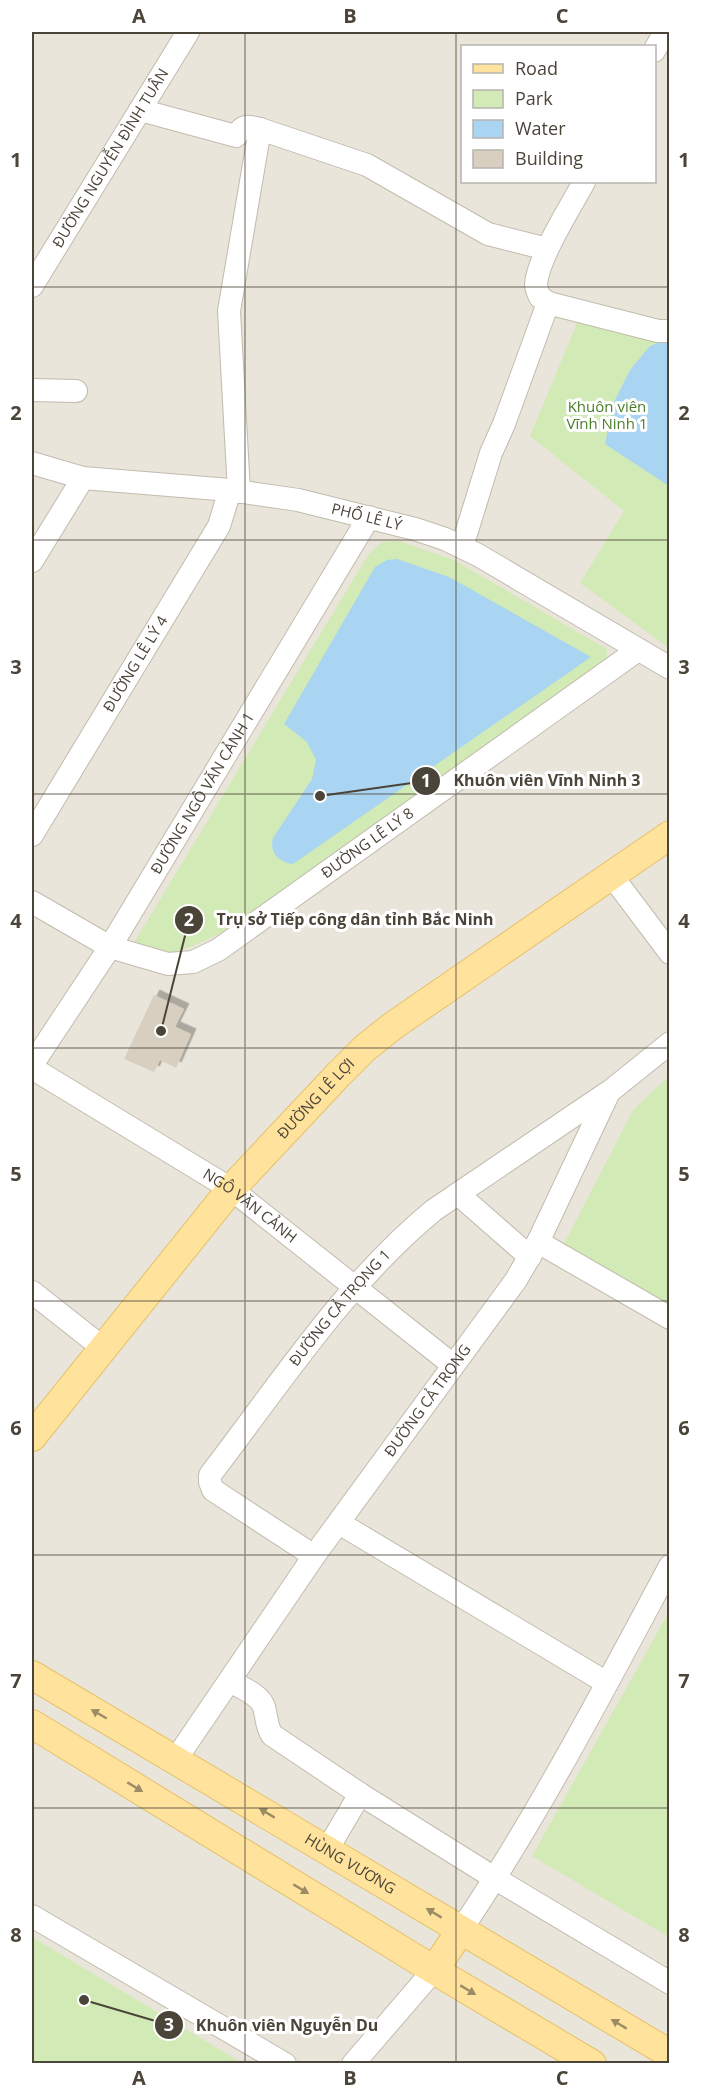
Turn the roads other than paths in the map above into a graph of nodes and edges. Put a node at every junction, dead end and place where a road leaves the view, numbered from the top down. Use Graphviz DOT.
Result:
graph roads {
  1 [pos="188,32"];
  2 [pos="665,32"];
  3 [pos="656,48"];
  4 [pos="140,110"];
  5 [pos="260,129"];
  6 [pos="583,183"];
  7 [pos="547,249"];
  8 [pos="32,286"];
  9 [pos="548,303"];
  10 [pos="669,331"];
  11 [pos="32,390"];
  12 [pos="76,391"];
  13 [pos="32,463"];
  14 [pos="83,478"];
  15 [pos="235,491"];
  16 [pos="369,517"];
  17 [pos="462,547"];
  18 [pos="32,561"];
  19 [pos="638,650"];
  20 [pos="669,668"];
  21 [pos="32,835"];
  22 [pos="669,835"];
  23 [pos="612,876"];
  24 [pos="32,902"];
  25 [pos="110,947"];
  26 [pos="669,953"];
  27 [pos="669,1043"];
  28 [pos="32,1067"];
  29 [pos="609,1092"];
  30 [pos="231,1189"];
  31 [pos="458,1194"];
  32 [pos="534,1250"];
  33 [pos="354,1287"];
  34 [pos="32,1292"];
  35 [pos="669,1318"];
  36 [pos="103,1348"];
  37 [pos="453,1365"];
  38 [pos="32,1437"];
  39 [pos="339,1523"];
  40 [pos="314,1556"];
  41 [pos="669,1566"];
  42 [pos="32,1675"];
  43 [pos="230,1681"];
  44 [pos="607,1683"];
  45 [pos="32,1724"];
  46 [pos="176,1759"];
  47 [pos="360,1794"];
  48 [pos="327,1850"];
  49 [pos="496,1878"];
  50 [pos="32,1916"];
  51 [pos="461,1930"];
  52 [pos="434,1970"];
  53 [pos="669,1983"];
  54 [pos="669,2054"];
  55 [pos="285,2064"];
  56 [pos="353,2064"];
  57 [pos="592,2064"];
  1 -- 4 [label="street, ĐƯỜNG NGUYỄN ĐÌNH TUÂN"];
  2 -- 3 [label="street"];
  4 -- 5 [label="street"];
  4 -- 8 [label="street, ĐƯỜNG NGUYỄN ĐÌNH TUÂN"];
  5 -- 7 [label="street"];
  5 -- 15 [label="street"];
  6 -- 7 [label="street"];
  7 -- 9 [label="street"];
  9 -- 10 [label="street"];
  9 -- 17 [label="street"];
  11 -- 12 [label="street"];
  13 -- 14 [label="street, PHỐ LÊ LÝ"];
  14 -- 15 [label="street, PHỐ LÊ LÝ"];
  14 -- 18 [label="street"];
  15 -- 16 [label="street, PHỐ LÊ LÝ"];
  15 -- 21 [label="street, ĐƯỜNG LÊ LÝ 4"];
  16 -- 17 [label="street, PHỐ LÊ LÝ"];
  16 -- 25 [label="street, ĐƯỜNG NGÔ VĂN CẢNH 1"];
  17 -- 19 [label="street, PHỐ LÊ LÝ"];
  19 -- 20 [label="street, PHỐ LÊ LÝ"];
  19 -- 25 [label="street, ĐƯỜNG LÊ LÝ 8"];
  22 -- 23 [label="main road, ĐƯỜNG LÊ LỢI"];
  23 -- 26 [label="street"];
  23 -- 30 [label="main road, ĐƯỜNG LÊ LỢI"];
  24 -- 25 [label="street, ĐƯỜNG LÊ LÝ 8"];
  25 -- 28 [label="street, ĐƯỜNG NGÔ VĂN CẢNH 1"];
  27 -- 29 [label="street, ĐƯỜNG CẢ TRỌNG"];
  28 -- 30 [label="street, NGÔ VĂN CẢNH"];
  29 -- 31 [label="street, ĐƯỜNG CẢ TRỌNG 1"];
  29 -- 32 [label="street, ĐƯỜNG CẢ TRỌNG"];
  30 -- 33 [label="street, NGÔ VĂN CẢNH"];
  30 -- 36 [label="main road, ĐƯỜNG LÊ LỢI"];
  31 -- 32 [label="street"];
  31 -- 33 [label="street, ĐƯỜNG CẢ TRỌNG 1"];
  32 -- 35 [label="street"];
  32 -- 37 [label="street, ĐƯỜNG CẢ TRỌNG"];
  33 -- 37 [label="street, NGÔ VĂN CẢNH"];
  33 -- 40 [label="street, ĐƯỜNG CẢ TRỌNG 1"];
  34 -- 36 [label="street"];
  36 -- 38 [label="main road, ĐƯỜNG LÊ LỢI"];
  37 -- 39 [label="street, ĐƯỜNG CẢ TRỌNG"];
  39 -- 40 [label="street, ĐƯỜNG CẢ TRỌNG"];
  39 -- 44 [label="street"];
  40 -- 43 [label="street, ĐƯỜNG CẢ TRỌNG"];
  41 -- 44 [label="street"];
  46 -- 42 [label="main road, HÙNG VƯƠNG, one-way"];
  43 -- 46 [label="street, ĐƯỜNG CẢ TRỌNG"];
  43 -- 47 [label="street"];
  44 -- 49 [label="street"];
  45 -- 52 [label="main road, one-way"];
  48 -- 46 [label="main road, HÙNG VƯƠNG, one-way"];
  47 -- 48 [label="street"];
  47 -- 49 [label="street"];
  51 -- 48 [label="main road, HÙNG VƯƠNG, one-way"];
  49 -- 51 [label="street"];
  49 -- 53 [label="street"];
  50 -- 55 [label="street"];
  51 -- 52 [label="main road"];
  54 -- 51 [label="main road, HÙNG VƯƠNG, one-way"];
  52 -- 56 [label="street"];
  52 -- 57 [label="main road, one-way"];
}
